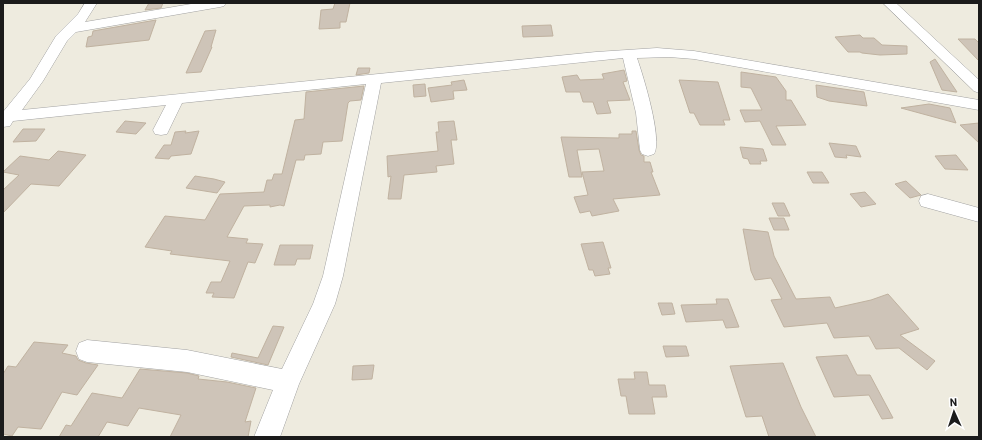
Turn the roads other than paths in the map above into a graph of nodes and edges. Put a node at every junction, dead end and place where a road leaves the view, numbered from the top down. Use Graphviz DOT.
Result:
graph roads {
  1 [pos="91,3"];
  2 [pos="220,3"];
  3 [pos="889,3"];
  4 [pos="73,28"];
  5 [pos="629,54"];
  6 [pos="374,80"];
  7 [pos="979,88"];
  8 [pos="177,99"];
  9 [pos="979,105"];
  10 [pos="5,119"];
  11 [pos="161,130"];
  12 [pos="648,150"];
  13 [pos="928,200"];
  14 [pos="979,215"];
  15 [pos="87,351"];
  16 [pos="288,382"];
  17 [pos="268,437"];
  1 -- 4 [label="street"];
  2 -- 4 [label="street"];
  3 -- 7 [label="street"];
  4 -- 10 [label="street"];
  5 -- 6 [label="street"];
  5 -- 9 [label="street"];
  5 -- 12 [label="street"];
  6 -- 8 [label="street"];
  6 -- 16 [label="street"];
  8 -- 10 [label="street"];
  8 -- 11 [label="street"];
  13 -- 14 [label="street"];
  15 -- 16 [label="street"];
  16 -- 17 [label="street"];
}
